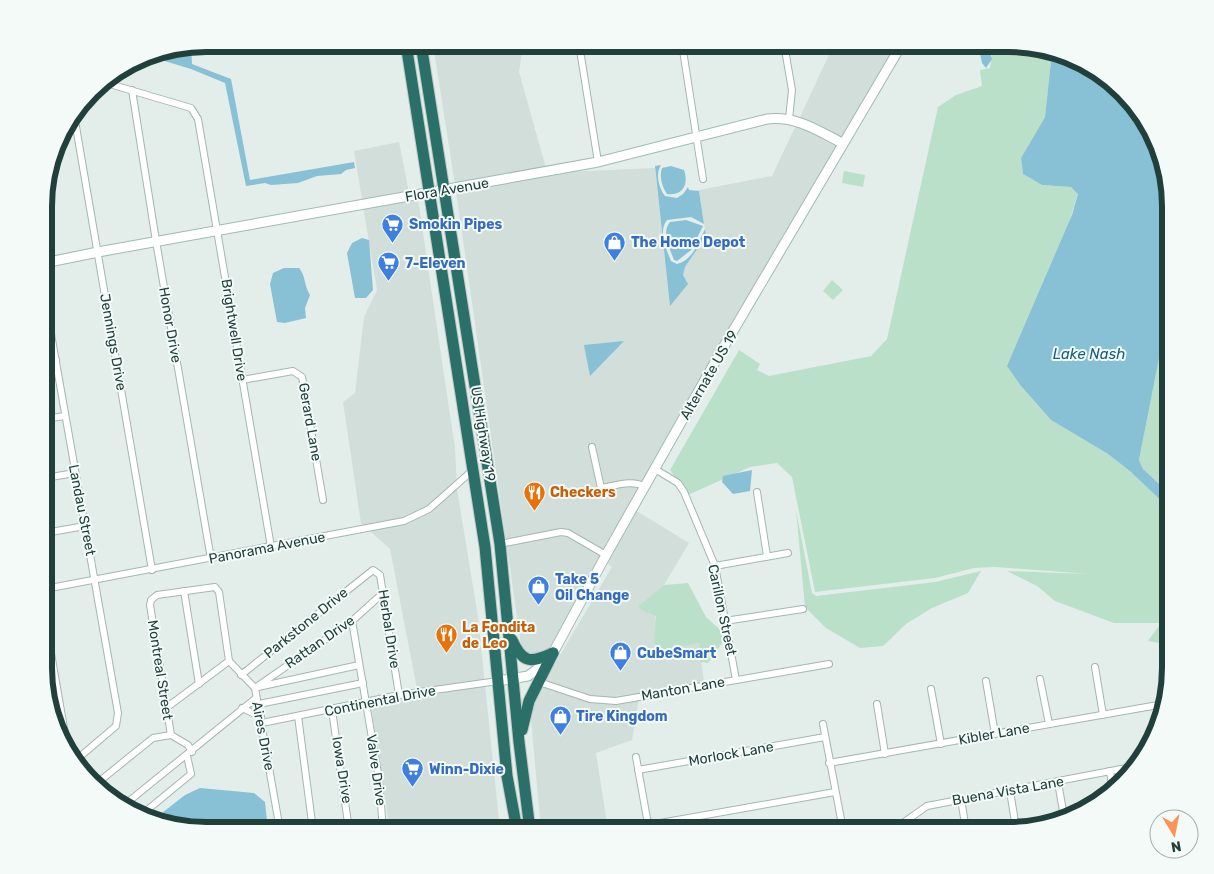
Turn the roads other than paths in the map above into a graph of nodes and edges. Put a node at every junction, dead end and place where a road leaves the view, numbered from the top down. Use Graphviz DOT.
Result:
graph roads {
  1 [pos="407,53"];
  2 [pos="421,53"];
  3 [pos="581,53"];
  4 [pos="683,53"];
  5 [pos="786,53"];
  6 [pos="897,53"];
  7 [pos="113,85"];
  8 [pos="132,90"];
  9 [pos="789,118"];
  10 [pos="76,125"];
  11 [pos="697,138"];
  12 [pos="842,143"];
  13 [pos="598,162"];
  14 [pos="703,179"];
  15 [pos="445,190"];
  16 [pos="430,193"];
  17 [pos="218,230"];
  18 [pos="156,241"];
  19 [pos="98,252"];
  20 [pos="52,262"];
  21 [pos="52,340"];
  22 [pos="56,360"];
  23 [pos="52,361"];
  24 [pos="242,380"];
  25 [pos="461,393"];
  26 [pos="65,416"];
  27 [pos="52,419"];
  28 [pos="486,447"];
  29 [pos="592,447"];
  30 [pos="655,469"];
  31 [pos="473,470"];
  32 [pos="75,473"];
  33 [pos="53,477"];
  34 [pos="645,486"];
  35 [pos="757,492"];
  36 [pos="323,500"];
  37 [pos="85,526"];
  38 [pos="53,532"];
  39 [pos="500,544"];
  40 [pos="271,547"];
  41 [pos="788,552"];
  42 [pos="606,555"];
  43 [pos="767,556"];
  44 [pos="211,558"];
  45 [pos="503,565"];
  46 [pos="715,566"];
  47 [pos="152,570"];
  48 [pos="370,570"];
  49 [pos="95,581"];
  50 [pos="53,588"];
  51 [pos="184,591"];
  52 [pos="383,593"];
  53 [pos="803,609"];
  54 [pos="352,621"];
  55 [pos="725,621"];
  56 [pos="510,636"];
  57 [pos="553,653"];
  58 [pos="229,661"];
  59 [pos="53,664"];
  60 [pos="829,664"];
  61 [pos="359,665"];
  62 [pos="1095,667"];
  63 [pos="241,675"];
  64 [pos="513,678"];
  65 [pos="1040,679"];
  66 [pos="736,680"];
  67 [pos="498,681"];
  68 [pos="986,681"];
  69 [pos="539,682"];
  70 [pos="362,683"];
  71 [pos="200,684"];
  72 [pos="255,688"];
  73 [pos="931,689"];
  74 [pos="399,695"];
  75 [pos="257,701"];
  76 [pos="366,703"];
  77 [pos="876,704"];
  78 [pos="1157,705"];
  79 [pos="166,708"];
  80 [pos="242,708"];
  81 [pos="332,710"];
  82 [pos="1103,715"];
  83 [pos="298,716"];
  84 [pos="261,720"];
  85 [pos="823,724"];
  86 [pos="1049,724"];
  87 [pos="64,727"];
  88 [pos="995,734"];
  89 [pos="171,735"];
  90 [pos="825,737"];
  91 [pos="519,742"];
  92 [pos="941,744"];
  93 [pos="189,754"];
  94 [pos="886,754"];
  95 [pos="81,756"];
  96 [pos="636,757"];
  97 [pos="829,763"];
  98 [pos="1123,769"];
  99 [pos="638,770"];
  100 [pos="1110,771"];
  101 [pos="102,779"];
  102 [pos="1111,780"];
  103 [pos="1058,782"];
  104 [pos="1010,791"];
  105 [pos="835,792"];
  106 [pos="961,799"];
  107 [pos="129,801"];
  108 [pos="147,810"];
  109 [pos="1063,811"];
  110 [pos="910,820"];
  111 [pos="278,821"];
  112 [pos="312,821"];
  113 [pos="349,821"];
  114 [pos="382,821"];
  115 [pos="516,821"];
  116 [pos="529,821"];
  117 [pos="1015,821"];
  118 [pos="648,822"];
  119 [pos="682,822"];
  120 [pos="841,822"];
  121 [pos="907,822"];
  122 [pos="965,822"];
  1 -- 16 [label="highway, US Highway 19"];
  2 -- 15 [label="highway, US Highway 19"];
  3 -- 13 [label="street"];
  4 -- 11 [label="street"];
  5 -- 9 [label="street"];
  6 -- 12 [label="street, Alternate US 19"];
  7 -- 8 [label="street"];
  8 -- 17 [label="street, Brightwell Drive"];
  8 -- 18 [label="street, Honor Drive"];
  9 -- 11 [label="street, Flora Avenue"];
  9 -- 12 [label="street, Flora Avenue"];
  10 -- 19 [label="street, Jennings Drive"];
  11 -- 13 [label="street, Flora Avenue"];
  11 -- 14 [label="street"];
  12 -- 30 [label="street, Alternate US 19"];
  13 -- 15 [label="street, Flora Avenue"];
  15 -- 16 [label="street, Flora Avenue"];
  15 -- 28 [label="highway, US Highway 19"];
  16 -- 17 [label="street, Flora Avenue"];
  16 -- 25 [label="highway, US Highway 19"];
  17 -- 18 [label="street, Flora Avenue"];
  17 -- 24 [label="street, Brightwell Drive"];
  18 -- 19 [label="street, Flora Avenue"];
  18 -- 44 [label="street, Honor Drive"];
  19 -- 20 [label="street, Flora Avenue"];
  19 -- 47 [label="street, Jennings Drive"];
  21 -- 22 [label="street, Landau Street"];
  22 -- 23 [label="street"];
  22 -- 26 [label="street, Landau Street"];
  24 -- 36 [label="street, Gerard Lane"];
  24 -- 40 [label="street, Brightwell Drive"];
  25 -- 28 [label="highway"];
  25 -- 31 [label="highway, US Highway 19"];
  26 -- 27 [label="street"];
  26 -- 32 [label="street, Landau Street"];
  28 -- 39 [label="highway, US Highway 19"];
  29 -- 34 [label="street"];
  30 -- 34 [label="street, Alternate US 19"];
  30 -- 46 [label="street, Carillon Street"];
  31 -- 40 [label="street, Panorama Avenue"];
  31 -- 45 [label="highway"];
  31 -- 67 [label="highway, US Highway 19"];
  32 -- 33 [label="street"];
  32 -- 37 [label="street, Landau Street"];
  34 -- 42 [label="street, Alternate US 19"];
  35 -- 43 [label="street"];
  37 -- 38 [label="street"];
  37 -- 49 [label="street, Landau Street"];
  39 -- 42 [label="street"];
  39 -- 45 [label="highway, US Highway 19"];
  40 -- 44 [label="street, Panorama Avenue"];
  41 -- 43 [label="street"];
  42 -- 57 [label="street, Alternate US 19"];
  43 -- 46 [label="street"];
  44 -- 47 [label="street, Panorama Avenue"];
  45 -- 56 [label="highway, US Highway 19"];
  46 -- 55 [label="street, Carillon Street"];
  47 -- 49 [label="street, Panorama Avenue"];
  48 -- 52 [label="street, Herbal Drive"];
  48 -- 63 [label="street, Parkstone Drive"];
  49 -- 50 [label="street, Panorama Avenue"];
  49 -- 95 [label="street, Landau Street"];
  51 -- 58 [label="street"];
  51 -- 71 [label="street"];
  51 -- 79 [label="street, Montreal Street"];
  52 -- 54 [label="street, Rattan Drive"];
  52 -- 74 [label="street, Herbal Drive"];
  53 -- 55 [label="street"];
  54 -- 61 [label="street, Valve Drive"];
  54 -- 72 [label="street, Rattan Drive"];
  55 -- 66 [label="street, Carillon Street"];
  56 -- 57 [label="highway"];
  56 -- 64 [label="highway, US Highway 19"];
  57 -- 64 [label="street, Alternate US 19"];
  57 -- 69 [label="highway"];
  58 -- 63 [label="street, Aires Drive"];
  58 -- 71 [label="street"];
  59 -- 87 [label="street"];
  60 -- 66 [label="street, Manton Lane"];
  61 -- 70 [label="street, Valve Drive"];
  61 -- 72 [label="street"];
  62 -- 82 [label="street"];
  63 -- 72 [label="street, Aires Drive"];
  64 -- 67 [label="street, Alternate US 19"];
  64 -- 91 [label="highway, US Highway 19"];
  65 -- 86 [label="street"];
  66 -- 69 [label="street, Manton Lane"];
  67 -- 74 [label="street, Continental Drive"];
  67 -- 115 [label="highway, US Highway 19"];
  68 -- 88 [label="street"];
  69 -- 91 [label="highway"];
  70 -- 75 [label="street"];
  70 -- 76 [label="street, Valve Drive"];
  71 -- 79 [label="street"];
  72 -- 75 [label="street, Aires Drive"];
  73 -- 92 [label="street"];
  74 -- 76 [label="street, Continental Drive"];
  75 -- 80 [label="street"];
  75 -- 84 [label="street, Aires Drive"];
  76 -- 81 [label="street, Continental Drive"];
  76 -- 114 [label="street, Valve Drive"];
  77 -- 94 [label="street"];
  78 -- 82 [label="street, Kibler Lane"];
  79 -- 89 [label="street, Montreal Street"];
  80 -- 84 [label="street"];
  80 -- 93 [label="street"];
  81 -- 83 [label="street, Continental Drive"];
  81 -- 113 [label="street, Iowa Drive"];
  82 -- 86 [label="street, Kibler Lane"];
  83 -- 84 [label="street, Continental Drive"];
  83 -- 112 [label="street"];
  84 -- 111 [label="street, Aires Drive"];
  85 -- 90 [label="street"];
  86 -- 88 [label="street, Kibler Lane"];
  88 -- 92 [label="street, Kibler Lane"];
  89 -- 93 [label="street"];
  89 -- 101 [label="street"];
  90 -- 97 [label="street"];
  90 -- 99 [label="street, Morlock Lane"];
  91 -- 116 [label="highway, US Highway 19"];
  92 -- 94 [label="street, Kibler Lane"];
  93 -- 107 [label="street"];
  93 -- 108 [label="street"];
  94 -- 97 [label="street, Kibler Lane"];
  96 -- 99 [label="street"];
  97 -- 105 [label="street"];
  98 -- 100 [label="street, Buena Vista Lane"];
  99 -- 118 [label="street"];
  100 -- 102 [label="street"];
  100 -- 103 [label="street, Buena Vista Lane"];
  103 -- 104 [label="street, Buena Vista Lane"];
  103 -- 109 [label="street"];
  104 -- 106 [label="street, Buena Vista Lane"];
  104 -- 117 [label="street"];
  105 -- 119 [label="street"];
  105 -- 120 [label="street"];
  106 -- 110 [label="street, Buena Vista Lane"];
  106 -- 122 [label="street"];
  110 -- 121 [label="street, Buena Vista Lane"];
}
